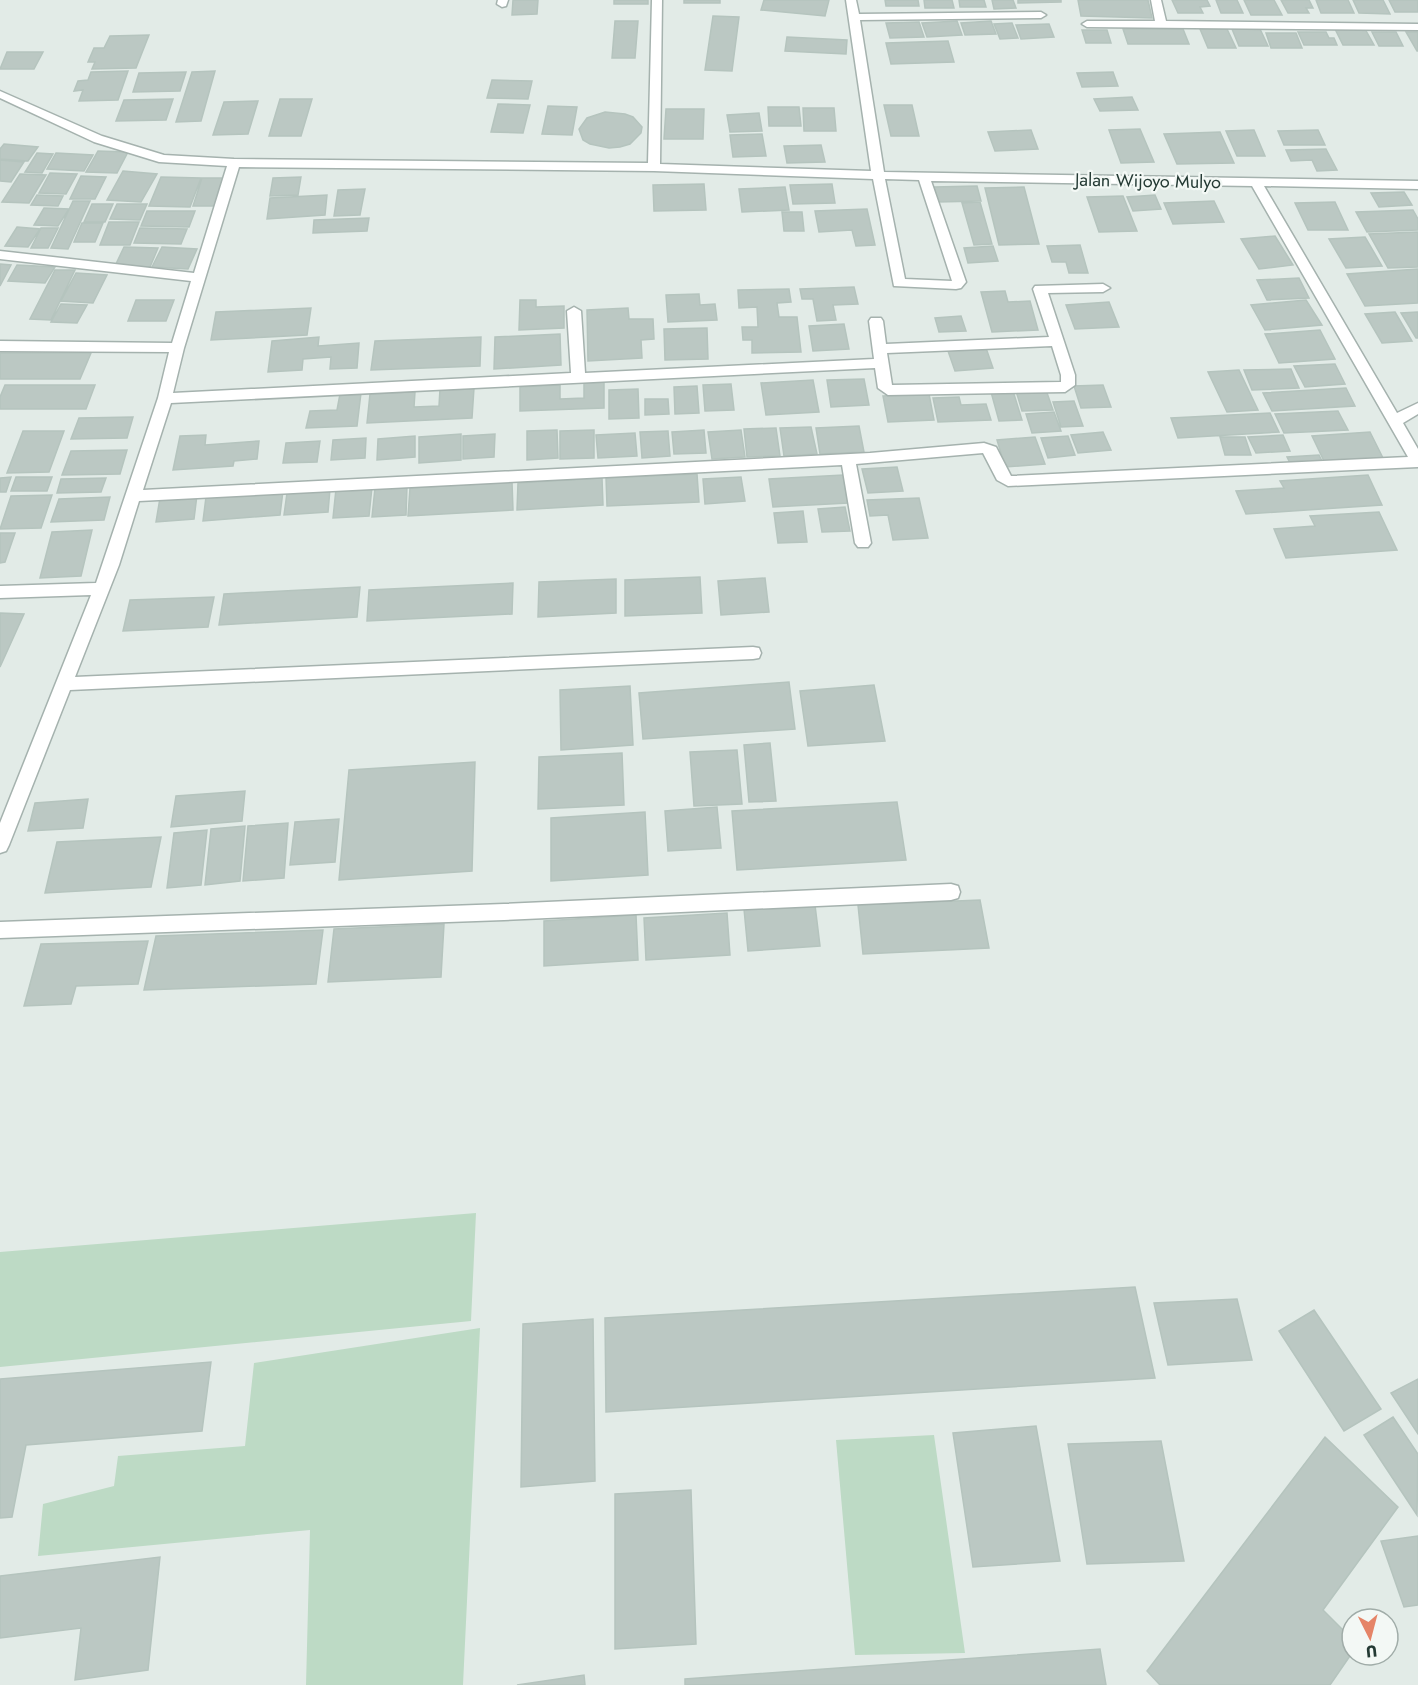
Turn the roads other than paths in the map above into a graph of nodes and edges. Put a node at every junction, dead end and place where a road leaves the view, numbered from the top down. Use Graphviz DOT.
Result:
graph roads {
  1 [pos="657,0"];
  2 [pos="851,0"];
  3 [pos="1156,0"];
  4 [pos="1041,15"];
  5 [pos="854,17"];
  6 [pos="1087,24"];
  7 [pos="1161,24"];
  8 [pos="1418,27"];
  9 [pos="0,94"];
  10 [pos="234,163"];
  11 [pos="654,167"];
  12 [pos="878,175"];
  13 [pos="924,177"];
  14 [pos="1256,183"];
  15 [pos="1418,184"];
  16 [pos="0,255"];
  17 [pos="200,278"];
  18 [pos="1103,288"];
  19 [pos="574,311"];
  20 [pos="876,321"];
  21 [pos="1057,342"];
  22 [pos="0,346"];
  23 [pos="177,348"];
  24 [pos="881,356"];
  25 [pos="578,378"];
  26 [pos="165,398"];
  27 [pos="1418,408"];
  28 [pos="1393,422"];
  29 [pos="848,459"];
  30 [pos="1418,462"];
  31 [pos="134,496"];
  32 [pos="863,543"];
  33 [pos="102,589"];
  34 [pos="0,592"];
  35 [pos="753,653"];
  36 [pos="64,684"];
  37 [pos="0,845"];
  38 [pos="951,892"];
  39 [pos="0,930"];
  1 -- 11 [label="street"];
  2 -- 5 [label="street"];
  3 -- 7 [label="street"];
  4 -- 5 [label="street"];
  5 -- 12 [label="street"];
  6 -- 7 [label="street"];
  7 -- 8 [label="street"];
  9 -- 10 [label="street, Jalan Wijoyo Mulyo"];
  10 -- 11 [label="street, Jalan Wijoyo Mulyo"];
  10 -- 17 [label="street"];
  11 -- 12 [label="street, Jalan Wijoyo Mulyo"];
  12 -- 13 [label="street, Jalan Wijoyo Mulyo"];
  12 -- 13 [label="street"];
  13 -- 14 [label="street, Jalan Wijoyo Mulyo"];
  14 -- 15 [label="street, Jalan Wijoyo Mulyo"];
  14 -- 28 [label="street"];
  16 -- 17 [label="street"];
  17 -- 23 [label="street"];
  18 -- 21 [label="street"];
  19 -- 25 [label="street"];
  20 -- 24 [label="street"];
  21 -- 24 [label="street"];
  21 -- 24 [label="street"];
  22 -- 23 [label="street"];
  23 -- 26 [label="street"];
  24 -- 25 [label="street"];
  25 -- 26 [label="street"];
  26 -- 31 [label="street"];
  27 -- 28 [label="street"];
  28 -- 30 [label="street"];
  29 -- 30 [label="street"];
  29 -- 31 [label="street"];
  29 -- 32 [label="street"];
  31 -- 33 [label="street"];
  33 -- 34 [label="street"];
  33 -- 36 [label="street"];
  35 -- 36 [label="street"];
  36 -- 37 [label="street"];
  38 -- 39 [label="street"];
}
